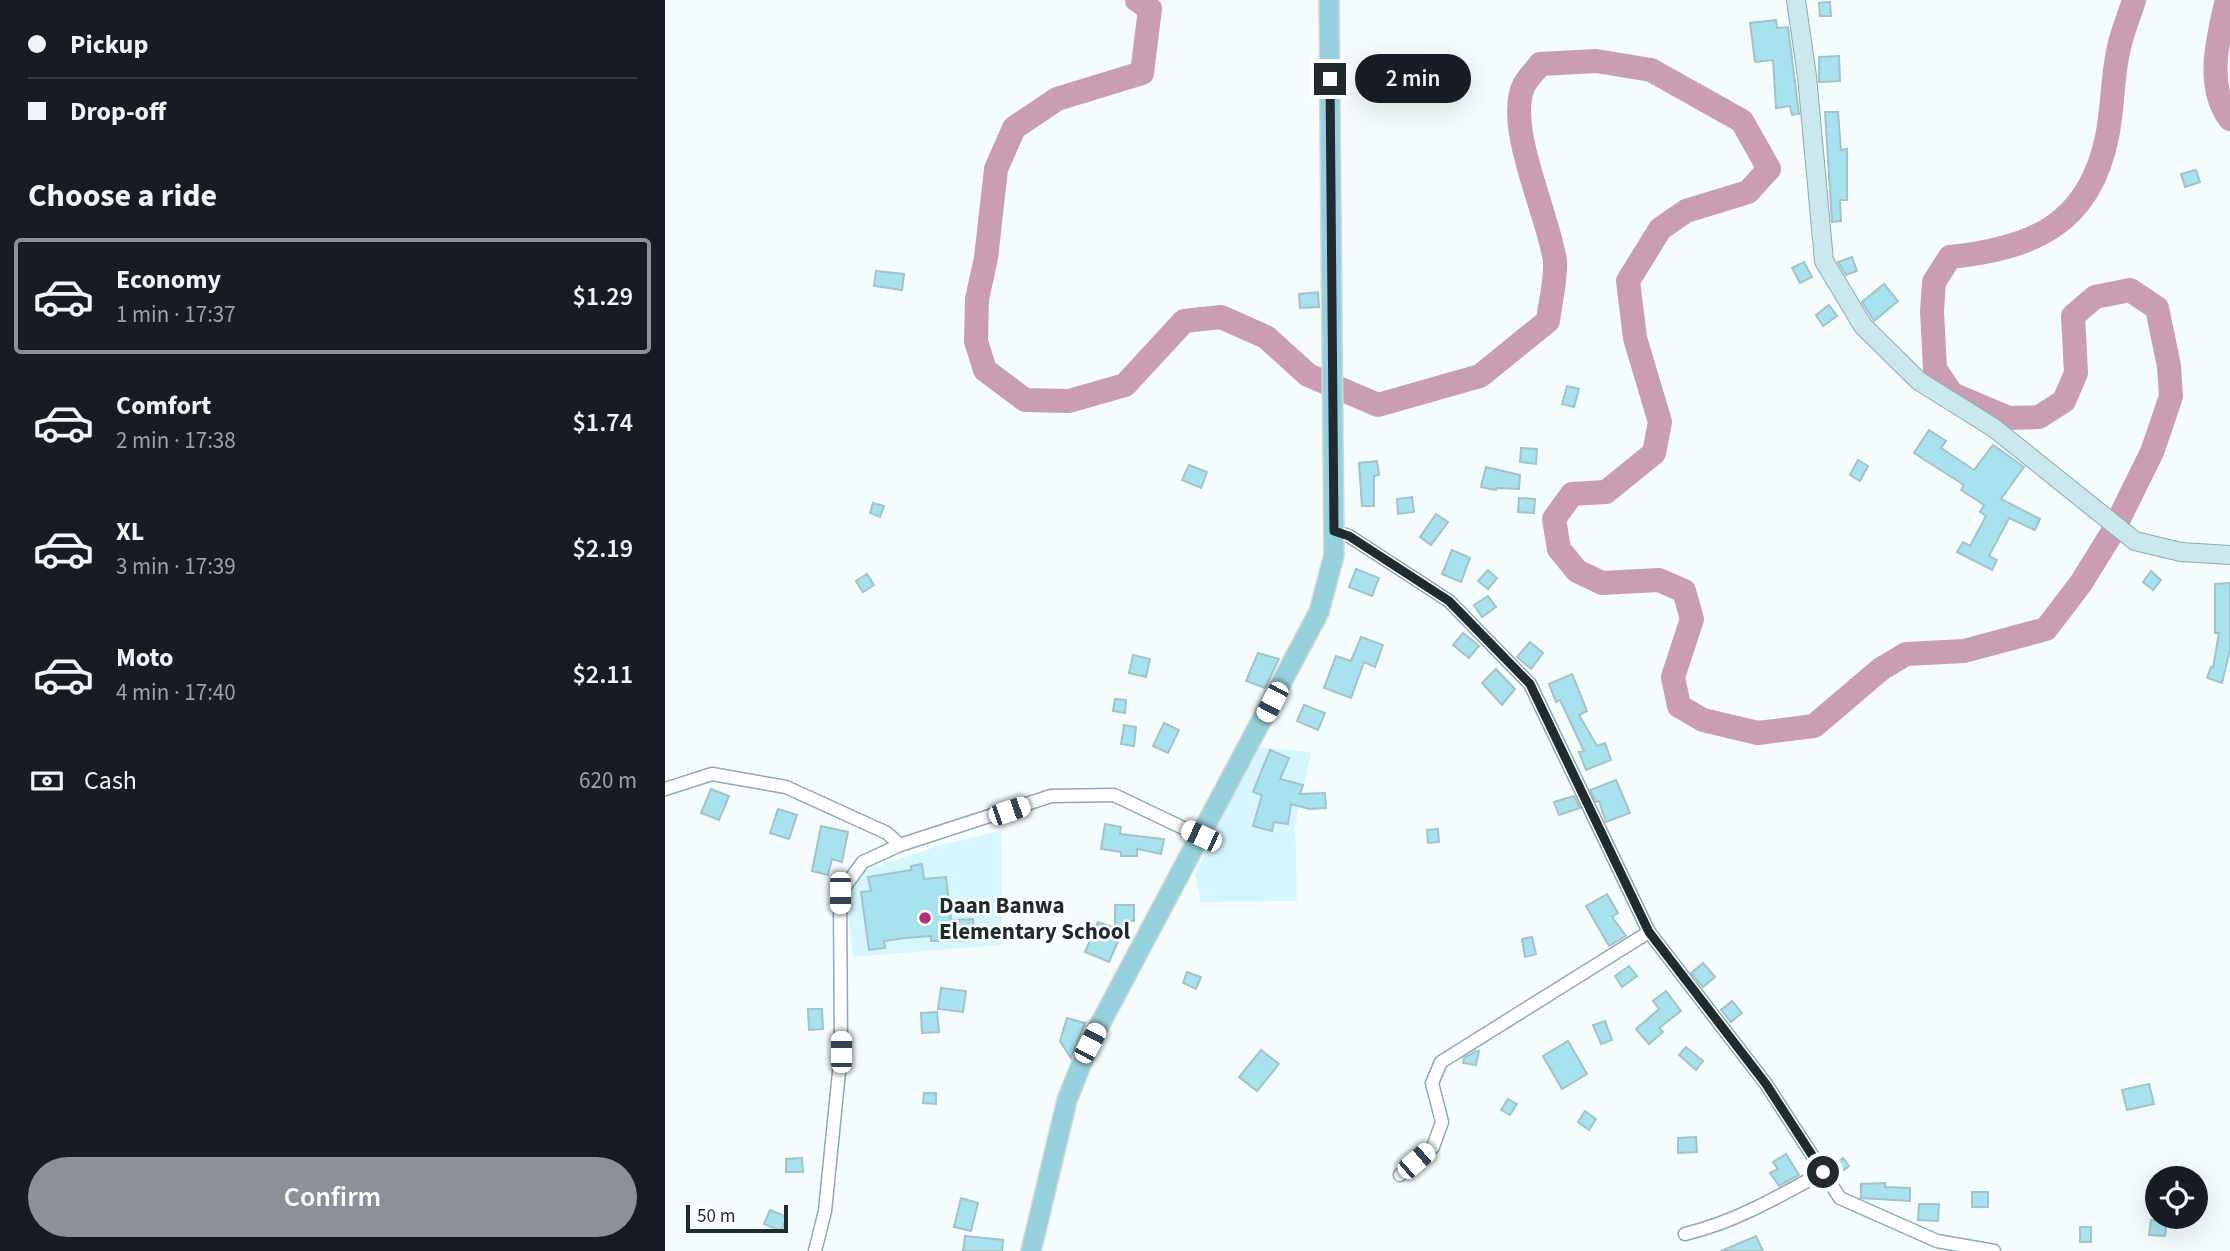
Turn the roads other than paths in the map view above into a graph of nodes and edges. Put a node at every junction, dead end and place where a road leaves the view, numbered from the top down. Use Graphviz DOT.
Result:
graph roads {
  1 [pos="1329,0"];
  2 [pos="1796,0"];
  3 [pos="1334,531"];
  4 [pos="2230,555"];
  5 [pos="665,789"];
  6 [pos="1201,836"];
  7 [pos="900,845"];
  8 [pos="1649,932"];
  9 [pos="1823,1172"];
  10 [pos="1401,1175"];
  11 [pos="1685,1234"];
  12 [pos="815,1251"];
  13 [pos="1031,1251"];
  14 [pos="1994,1251"];
  1 -- 3 [label="main road"];
  2 -- 4 [label="street"];
  3 -- 6 [label="main road"];
  3 -- 8 [label="street"];
  5 -- 7 [label="street"];
  6 -- 7 [label="street"];
  6 -- 13 [label="main road"];
  7 -- 12 [label="street"];
  8 -- 9 [label="street"];
  8 -- 10 [label="street"];
  9 -- 11 [label="street"];
  9 -- 14 [label="street"];
}
